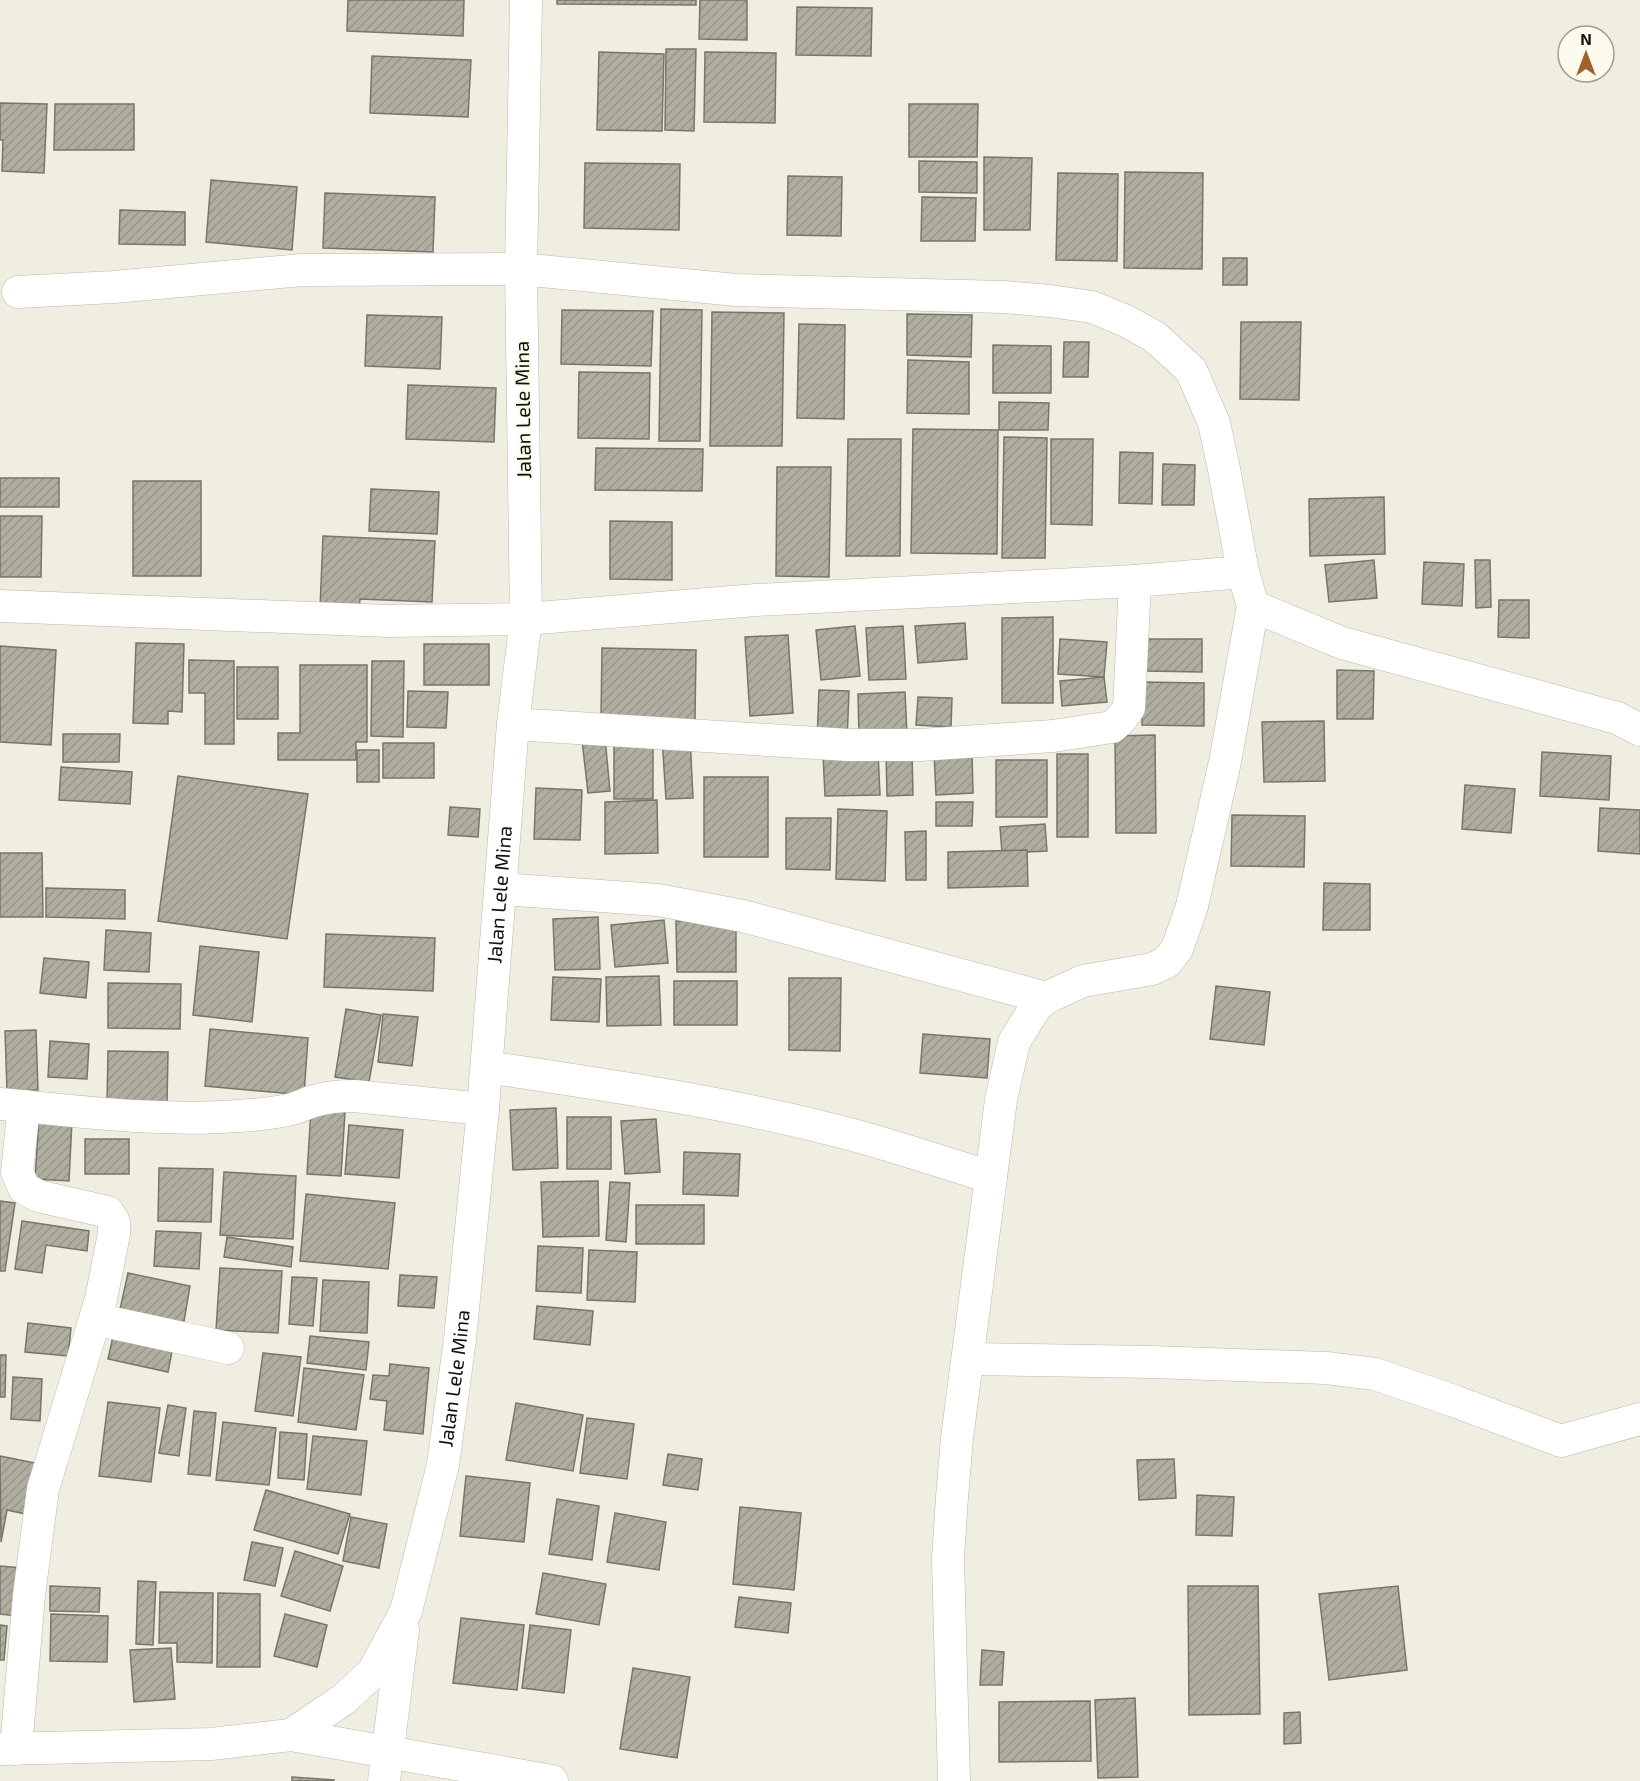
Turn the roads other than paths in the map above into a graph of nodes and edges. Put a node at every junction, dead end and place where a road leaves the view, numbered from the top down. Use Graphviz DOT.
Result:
graph roads {
  1 [pos="526,0"];
  2 [pos="521,269"];
  3 [pos="18,292"];
  4 [pos="1243,572"];
  5 [pos="1135,581"];
  6 [pos="0,606"];
  7 [pos="1253,606"];
  8 [pos="526,619"];
  9 [pos="513,724"];
  10 [pos="1640,730"];
  11 [pos="500,889"];
  12 [pos="1046,998"];
  13 [pos="487,1067"];
  14 [pos="12,1105"];
  15 [pos="483,1109"];
  16 [pos="991,1177"];
  17 [pos="95,1318"];
  18 [pos="228,1348"];
  19 [pos="968,1359"];
  20 [pos="1640,1419"];
  21 [pos="406,1611"];
  22 [pos="291,1735"];
  23 [pos="8,1749"];
  24 [pos="386,1766"];
  25 [pos="552,1781"];
  26 [pos="954,1781"];
  1 -- 2 [label="street, Jalan Lele Mina"];
  2 -- 3 [label="street"];
  2 -- 4 [label="street"];
  2 -- 8 [label="street, Jalan Lele Mina"];
  4 -- 5 [label="street"];
  4 -- 7 [label="street"];
  5 -- 8 [label="street"];
  5 -- 9 [label="street"];
  6 -- 8 [label="street"];
  7 -- 10 [label="street"];
  7 -- 12 [label="street"];
  8 -- 9 [label="street, Jalan Lele Mina"];
  9 -- 11 [label="street, Jalan Lele Mina"];
  11 -- 12 [label="street"];
  11 -- 13 [label="street, Jalan Lele Mina"];
  12 -- 16 [label="street"];
  13 -- 15 [label="street, Jalan Lele Mina"];
  13 -- 16 [label="street"];
  14 -- 15 [label="street"];
  14 -- 17 [label="street"];
  15 -- 21 [label="street, Jalan Lele Mina"];
  16 -- 19 [label="street"];
  17 -- 18 [label="street"];
  17 -- 23 [label="street"];
  19 -- 20 [label="street"];
  19 -- 26 [label="street"];
  21 -- 22 [label="street, Jalan Lele Mina"];
  21 -- 24 [label="street"];
  22 -- 23 [label="street"];
  22 -- 24 [label="street"];
  24 -- 25 [label="street"];
}
